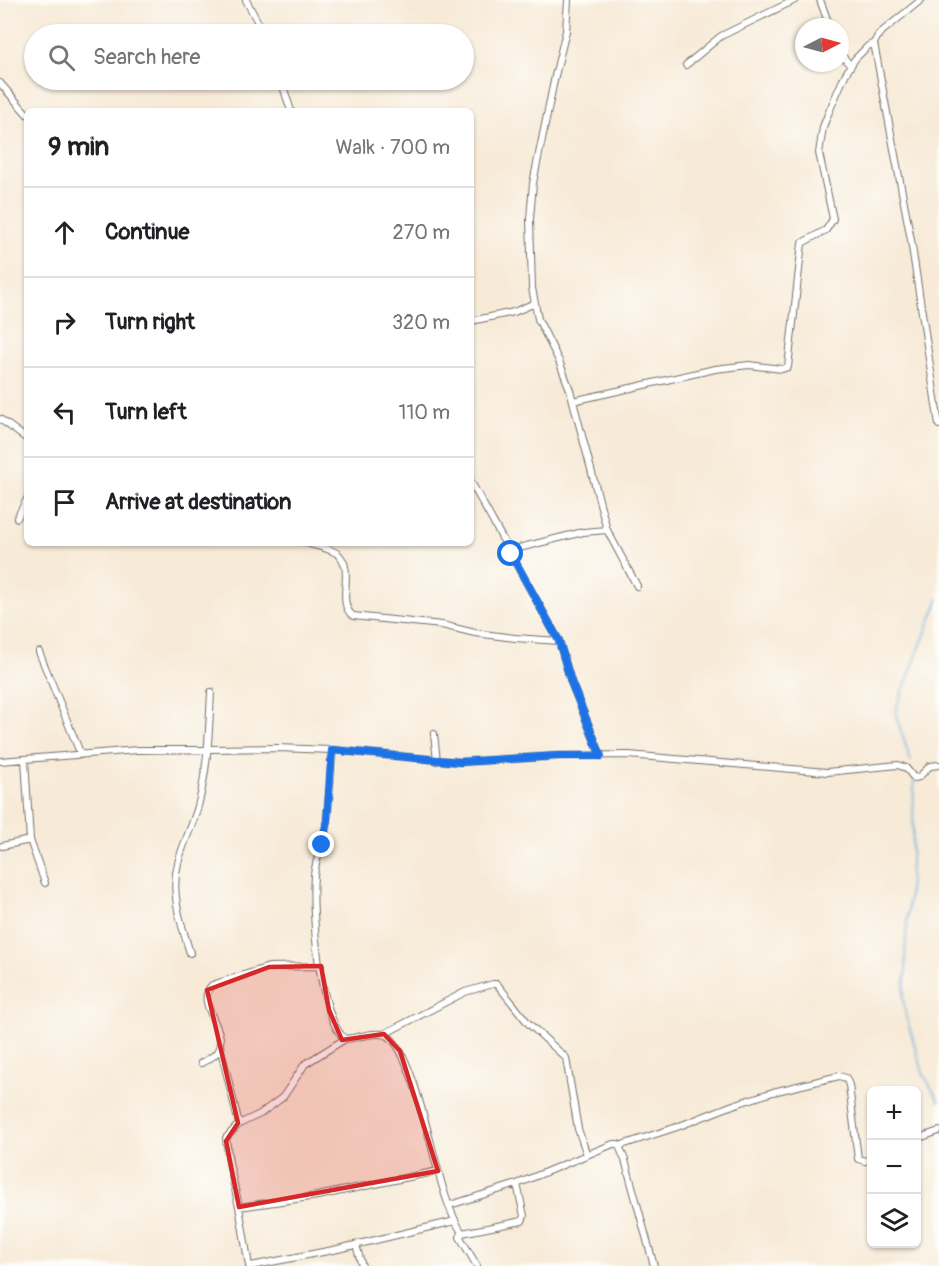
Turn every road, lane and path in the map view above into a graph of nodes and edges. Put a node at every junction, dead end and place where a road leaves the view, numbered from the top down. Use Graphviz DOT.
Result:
graph roads {
  1 [pos="246,0"];
  2 [pos="568,0"];
  3 [pos="795,0"];
  4 [pos="820,0"];
  5 [pos="921,0"];
  6 [pos="827,18"];
  7 [pos="259,24"];
  8 [pos="874,43"];
  9 [pos="686,65"];
  10 [pos="850,65"];
  11 [pos="0,83"];
  12 [pos="284,90"];
  13 [pos="290,108"];
  14 [pos="24,111"];
  15 [pos="534,303"];
  16 [pos="474,320"];
  17 [pos="573,401"];
  18 [pos="0,419"];
  19 [pos="939,425"];
  20 [pos="24,437"];
  21 [pos="474,487"];
  22 [pos="24,505"];
  23 [pos="17,518"];
  24 [pos="607,530"];
  25 [pos="316,546"];
  26 [pos="513,556"];
  27 [pos="637,586"];
  28 [pos="559,641"];
  29 [pos="39,652"];
  30 [pos="211,692"];
  31 [pos="434,734"];
  32 [pos="208,749"];
  33 [pos="332,750"];
  34 [pos="81,755"];
  35 [pos="601,756"];
  36 [pos="25,760"];
  37 [pos="0,761"];
  38 [pos="437,761"];
  39 [pos="939,765"];
  40 [pos="30,840"];
  41 [pos="2,846"];
  42 [pos="45,883"];
  43 [pos="190,952"];
  44 [pos="321,966"];
  45 [pos="384,1034"];
  46 [pos="345,1039"];
  47 [pos="220,1044"];
  48 [pos="201,1063"];
  49 [pos="238,1124"];
  50 [pos="939,1131"];
  51 [pos="921,1137"];
  52 [pos="619,1146"];
  53 [pos="587,1155"];
  54 [pos="867,1160"];
  55 [pos="438,1171"];
  56 [pos="517,1184"];
  57 [pos="450,1205"];
  58 [pos="239,1207"];
  59 [pos="455,1221"];
  60 [pos="462,1233"];
  61 [pos="356,1245"];
  62 [pos="250,1266"];
  63 [pos="362,1266"];
  64 [pos="477,1266"];
  65 [pos="654,1266"];
  1 -- 7 [label="street"];
  2 -- 15 [label="street"];
  3 -- 9 [label="street"];
  4 -- 6 [label="street"];
  5 -- 8 [label="street"];
  8 -- 10 [label="street"];
  8 -- 19 [label="street"];
  10 -- 17 [label="street"];
  11 -- 14 [label="street"];
  12 -- 13 [label="street"];
  15 -- 16 [label="street"];
  15 -- 17 [label="street"];
  17 -- 24 [label="street"];
  18 -- 20 [label="street"];
  21 -- 26 [label="street"];
  22 -- 23 [label="street"];
  24 -- 26 [label="street"];
  24 -- 27 [label="street"];
  25 -- 28 [label="street"];
  26 -- 28 [label="street"];
  28 -- 35 [label="street"];
  29 -- 34 [label="street"];
  30 -- 32 [label="street"];
  31 -- 38 [label="street"];
  32 -- 33 [label="street"];
  32 -- 34 [label="street"];
  32 -- 43 [label="street"];
  33 -- 38 [label="street"];
  33 -- 44 [label="street"];
  34 -- 36 [label="street"];
  35 -- 38 [label="street"];
  35 -- 39 [label="street"];
  36 -- 37 [label="street"];
  36 -- 40 [label="street"];
  40 -- 41 [label="street"];
  40 -- 42 [label="street"];
  44 -- 46 [label="street"];
  44 -- 47 [label="street"];
  45 -- 46 [label="street"];
  45 -- 53 [label="street"];
  45 -- 55 [label="street"];
  46 -- 49 [label="street"];
  47 -- 48 [label="street"];
  47 -- 49 [label="street"];
  49 -- 58 [label="street"];
  50 -- 51 [label="street"];
  52 -- 53 [label="street"];
  52 -- 54 [label="street"];
  52 -- 65 [label="street"];
  53 -- 56 [label="street"];
  55 -- 57 [label="street"];
  55 -- 58 [label="street"];
  56 -- 57 [label="street"];
  56 -- 60 [label="street"];
  57 -- 59 [label="street"];
  58 -- 62 [label="street"];
  59 -- 60 [label="street"];
  59 -- 61 [label="street"];
  60 -- 64 [label="street"];
  61 -- 62 [label="street"];
  61 -- 63 [label="street"];
}
